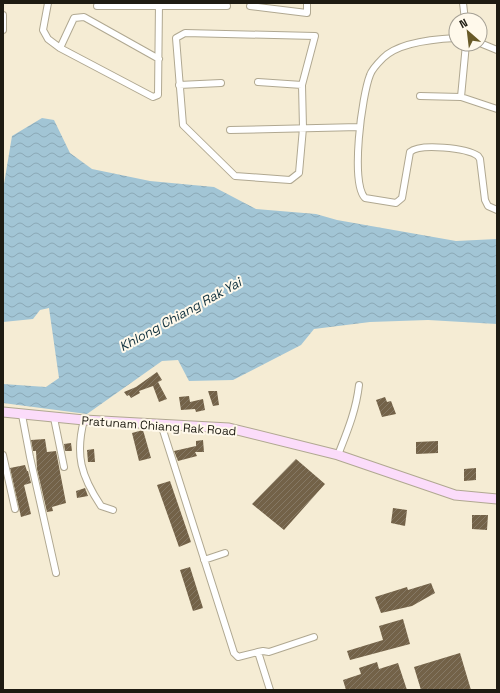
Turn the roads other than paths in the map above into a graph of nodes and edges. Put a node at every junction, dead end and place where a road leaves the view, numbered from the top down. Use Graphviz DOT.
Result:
graph roads {
  1 [pos="48,3"];
  2 [pos="307,3"];
  3 [pos="159,5"];
  4 [pos="97,6"];
  5 [pos="227,6"];
  6 [pos="250,6"];
  7 [pos="3,15"];
  8 [pos="3,30"];
  9 [pos="448,39"];
  10 [pos="60,48"];
  11 [pos="465,52"];
  12 [pos="159,59"];
  13 [pos="258,82"];
  14 [pos="222,83"];
  15 [pos="179,85"];
  16 [pos="302,85"];
  17 [pos="420,96"];
  18 [pos="461,97"];
  19 [pos="497,109"];
  20 [pos="359,127"];
  21 [pos="303,128"];
  22 [pos="230,130"];
  23 [pos="497,210"];
  24 [pos="359,385"];
  25 [pos="3,412"];
  26 [pos="22,415"];
  27 [pos="54,418"];
  28 [pos="84,420"];
  29 [pos="161,424"];
  30 [pos="3,455"];
  31 [pos="338,455"];
  32 [pos="64,467"];
  33 [pos="497,499"];
  34 [pos="15,509"];
  35 [pos="113,510"];
  36 [pos="225,553"];
  37 [pos="204,560"];
  38 [pos="56,573"];
  39 [pos="314,637"];
  40 [pos="258,652"];
  41 [pos="270,690"];
  1 -- 10 [label="street"];
  2 -- 6 [label="street"];
  3 -- 4 [label="street"];
  3 -- 5 [label="street"];
  3 -- 12 [label="street"];
  7 -- 8 [label="street"];
  9 -- 20 [label="street"];
  10 -- 12 [label="street"];
  10 -- 12 [label="street"];
  11 -- 18 [label="street"];
  13 -- 16 [label="street"];
  14 -- 15 [label="street"];
  15 -- 16 [label="street"];
  15 -- 21 [label="street"];
  16 -- 21 [label="street"];
  17 -- 18 [label="street"];
  18 -- 19 [label="street"];
  20 -- 21 [label="street"];
  20 -- 23 [label="street"];
  21 -- 22 [label="street"];
  24 -- 31 [label="street"];
  25 -- 26 [label="street, Pratunam Chiang Rak Road"];
  26 -- 27 [label="street, Pratunam Chiang Rak Road"];
  26 -- 38 [label="street"];
  27 -- 28 [label="street, Pratunam Chiang Rak Road"];
  27 -- 32 [label="street"];
  28 -- 29 [label="street, Pratunam Chiang Rak Road"];
  28 -- 35 [label="street"];
  29 -- 31 [label="street, Pratunam Chiang Rak Road"];
  29 -- 37 [label="street"];
  30 -- 34 [label="street"];
  31 -- 33 [label="street, Pratunam Chiang Rak Road"];
  36 -- 37 [label="street"];
  37 -- 40 [label="street"];
  39 -- 40 [label="street"];
  40 -- 41 [label="street"];
}
